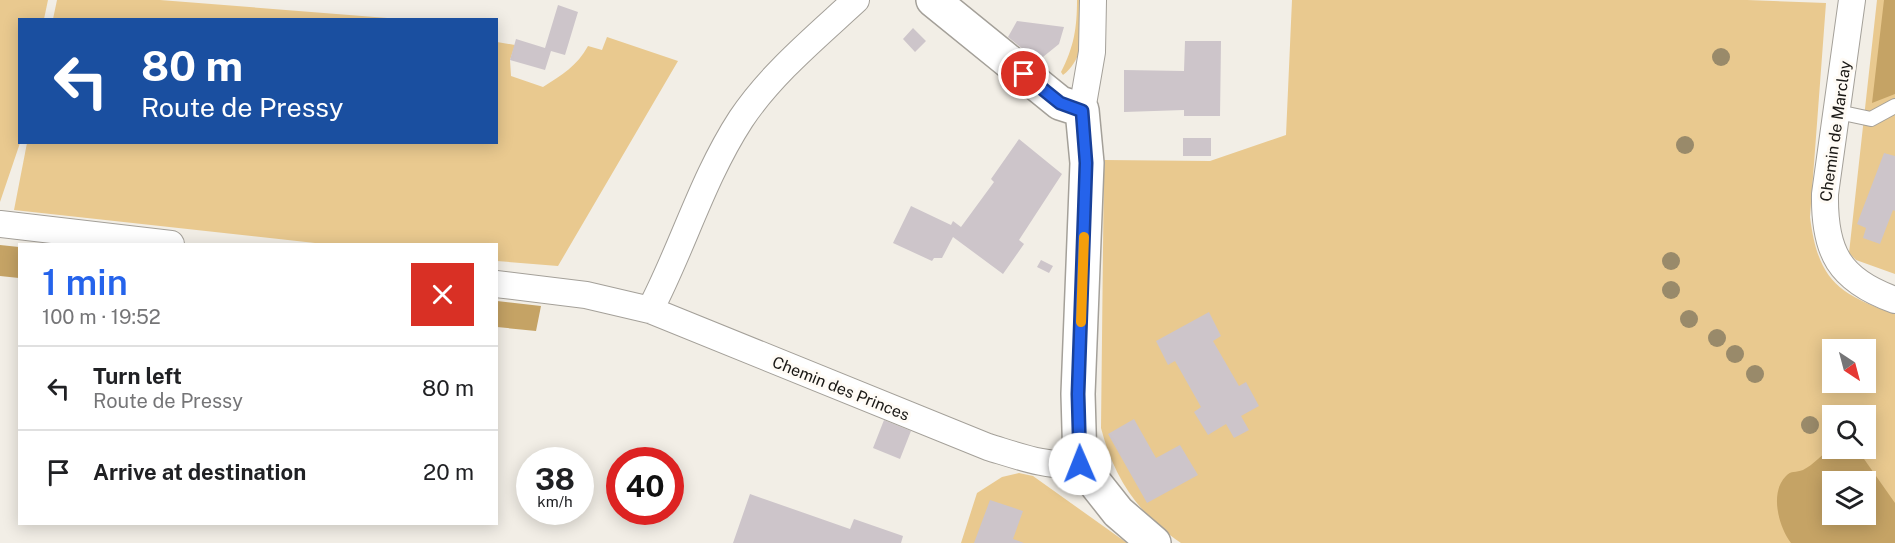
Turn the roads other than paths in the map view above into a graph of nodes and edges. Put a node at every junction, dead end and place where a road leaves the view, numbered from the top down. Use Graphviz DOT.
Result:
graph roads {
  1 [pos="856,0"];
  2 [pos="933,0"];
  3 [pos="1093,0"];
  4 [pos="1852,0"];
  5 [pos="1895,106"];
  6 [pos="1082,111"];
  7 [pos="1838,112"];
  8 [pos="0,224"];
  9 [pos="162,243"];
  10 [pos="498,284"];
  11 [pos="1895,300"];
  12 [pos="650,310"];
  13 [pos="1080,464"];
  14 [pos="1154,543"];
  1 -- 12 [label="street"];
  2 -- 6 [label="street"];
  3 -- 6 [label="street"];
  4 -- 7 [label="street, Chemin de Marclay"];
  5 -- 7 [label="lane"];
  6 -- 13 [label="street"];
  7 -- 11 [label="street, Chemin de Marclay"];
  8 -- 9 [label="street"];
  10 -- 12 [label="street, Chemin des Princes"];
  12 -- 13 [label="street, Chemin des Princes"];
  13 -- 14 [label="street"];
}
